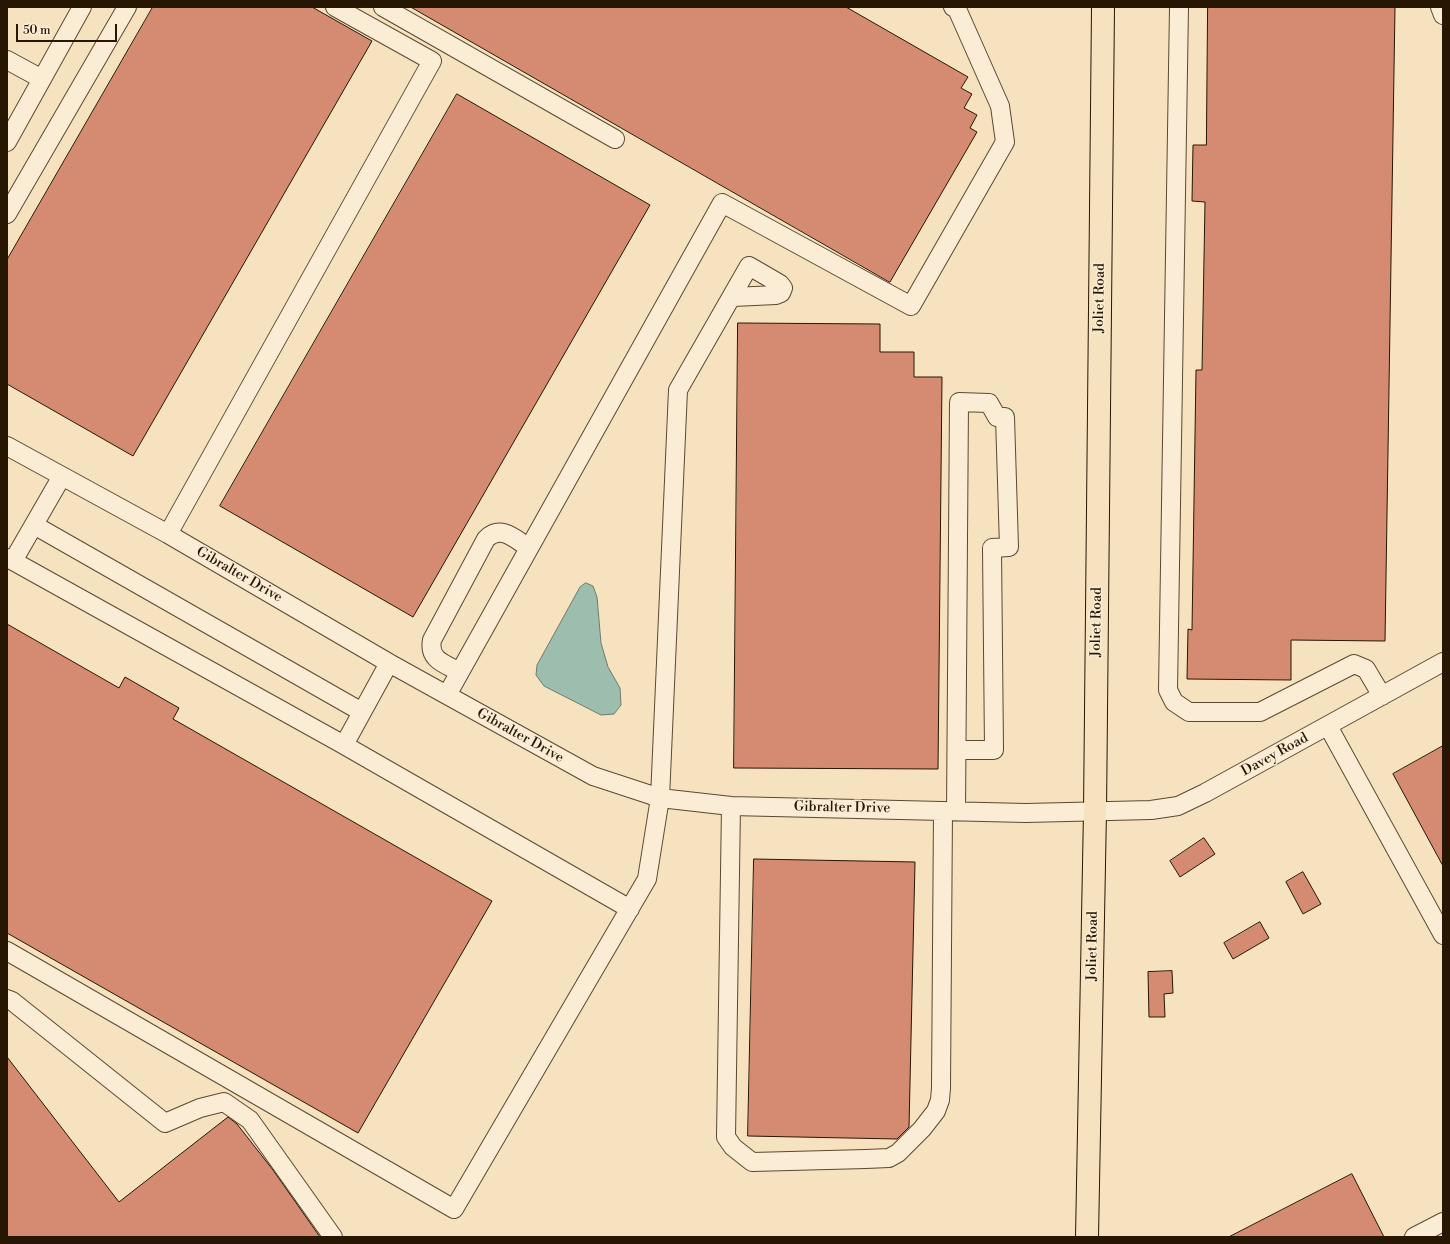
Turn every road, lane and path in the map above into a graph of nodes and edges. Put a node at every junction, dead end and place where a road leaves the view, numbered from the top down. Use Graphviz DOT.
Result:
graph roads {
  1 [pos="82,7"];
  2 [pos="127,7"];
  3 [pos="336,7"];
  4 [pos="384,7"];
  5 [pos="954,7"];
  6 [pos="1103,7"];
  7 [pos="1179,7"];
  8 [pos="1440,7"];
  9 [pos="1443,15"];
  10 [pos="7,60"];
  11 [pos="42,79"];
  12 [pos="615,140"];
  13 [pos="7,142"];
  14 [pos="7,214"];
  15 [pos="733,297"];
  16 [pos="7,446"];
  17 [pos="62,476"];
  18 [pos="34,525"];
  19 [pos="168,534"];
  20 [pos="529,548"];
  21 [pos="10,560"];
  22 [pos="1443,662"];
  23 [pos="389,663"];
  24 [pos="460,672"];
  25 [pos="447,695"];
  26 [pos="1382,696"];
  27 [pos="362,712"];
  28 [pos="1328,726"];
  29 [pos="344,745"];
  30 [pos="957,750"];
  31 [pos="660,798"];
  32 [pos="731,806"];
  33 [pos="950,811"];
  34 [pos="1095,811"];
  35 [pos="630,909"];
  36 [pos="1443,935"];
  37 [pos="7,950"];
  38 [pos="7,999"];
  39 [pos="1443,1222"];
  40 [pos="333,1237"];
  41 [pos="1087,1237"];
  42 [pos="1414,1237"];
  1 -- 11 [label="street"];
  2 -- 14 [label="street"];
  3 -- 19 [label="street"];
  4 -- 12 [label="street"];
  5 -- 20 [label="street"];
  6 -- 34 [label="main road, Joliet Road"];
  7 -- 26 [label="street"];
  8 -- 9 [label="street"];
  10 -- 11 [label="street"];
  11 -- 13 [label="street"];
  15 -- 31 [label="street"];
  16 -- 17 [label="street, Gibralter Drive"];
  17 -- 18 [label="street"];
  17 -- 19 [label="street, Gibralter Drive"];
  18 -- 21 [label="street"];
  18 -- 27 [label="street"];
  19 -- 23 [label="street, Gibralter Drive"];
  20 -- 24 [label="street"];
  20 -- 24 [label="street"];
  21 -- 29 [label="street"];
  22 -- 26 [label="street, Davey Road"];
  23 -- 25 [label="street, Gibralter Drive"];
  23 -- 27 [label="street"];
  24 -- 25 [label="street"];
  25 -- 31 [label="street, Gibralter Drive"];
  26 -- 28 [label="street, Davey Road"];
  27 -- 29 [label="street"];
  28 -- 34 [label="street, Davey Road"];
  28 -- 36 [label="street"];
  29 -- 35 [label="street"];
  30 -- 30 [label="street"];
  30 -- 33 [label="street"];
  31 -- 32 [label="street, Gibralter Drive"];
  31 -- 35 [label="street"];
  32 -- 33 [label="street, Gibralter Drive"];
  32 -- 33 [label="street"];
  33 -- 34 [label="street, Gibralter Drive"];
  34 -- 41 [label="main road, Joliet Road"];
  35 -- 37 [label="street"];
  38 -- 40 [label="street"];
  39 -- 42 [label="street"];
}
